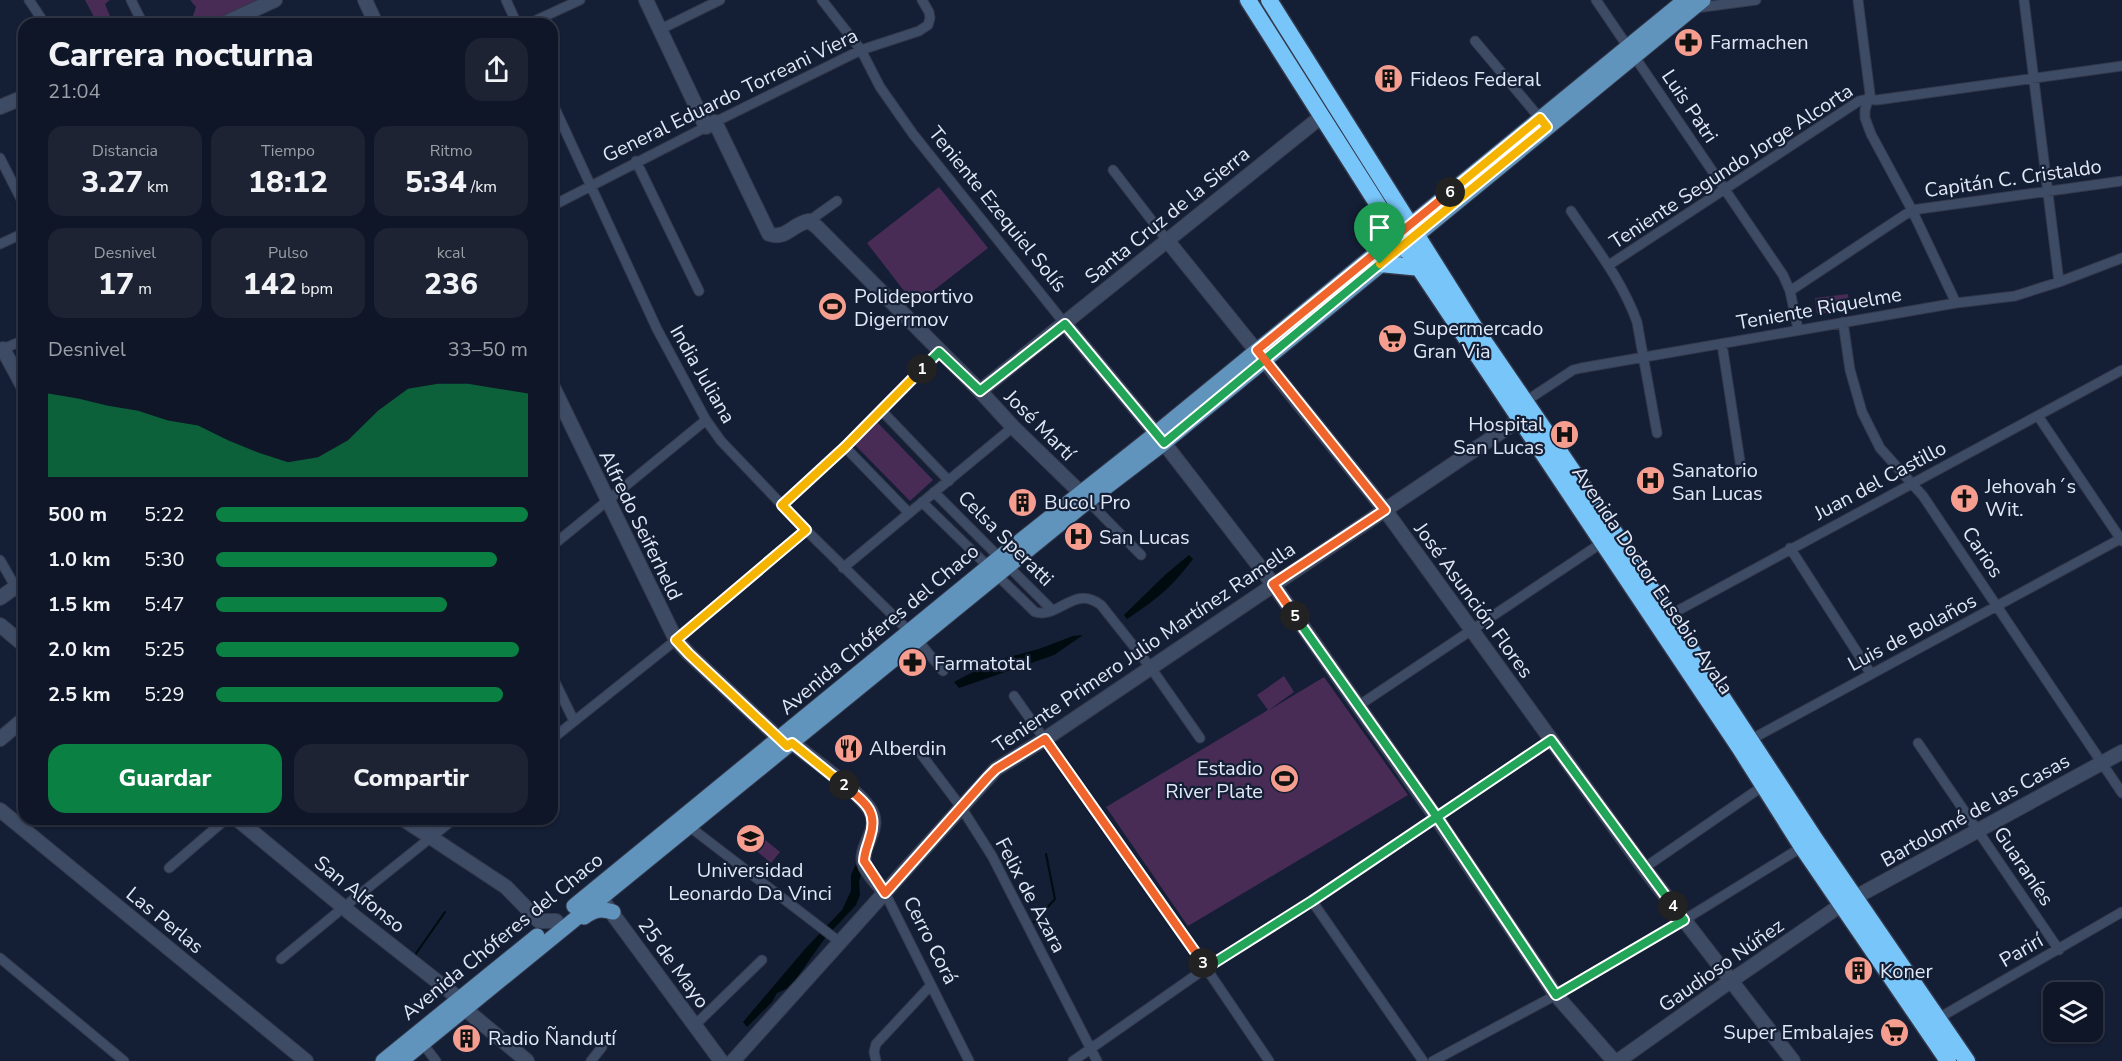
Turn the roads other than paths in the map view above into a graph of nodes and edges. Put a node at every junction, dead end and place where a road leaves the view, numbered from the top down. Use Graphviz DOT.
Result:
graph roads {
  1 [pos="29,0"];
  2 [pos="131,0"];
  3 [pos="275,0"];
  4 [pos="365,0"];
  5 [pos="506,0"];
  6 [pos="580,0"];
  7 [pos="646,0"];
  8 [pos="720,0"];
  9 [pos="822,0"];
  10 [pos="922,0"];
  11 [pos="1248,0"];
  12 [pos="1269,0"];
  13 [pos="1596,0"];
  14 [pos="1756,0"];
  15 [pos="1858,0"];
  16 [pos="2024,0"];
  17 [pos="1691,3"];
  18 [pos="41,18"];
  19 [pos="140,18"];
  20 [pos="239,18"];
  21 [pos="373,18"];
  22 [pos="514,18"];
  23 [pos="541,18"];
  24 [pos="659,30"];
  25 [pos="1475,41"];
  26 [pos="861,50"];
  27 [pos="1632,51"];
  28 [pos="2122,66"];
  29 [pos="2033,78"];
  30 [pos="1868,99"];
  31 [pos="18,100"];
  32 [pos="0,107"];
  33 [pos="558,115"];
  34 [pos="1322,116"];
  35 [pos="1544,123"];
  36 [pos="710,124"];
  37 [pos="0,158"];
  38 [pos="636,161"];
  39 [pos="1113,170"];
  40 [pos="2122,181"];
  41 [pos="590,186"];
  42 [pos="1724,190"];
  43 [pos="2047,191"];
  44 [pos="18,193"];
  45 [pos="837,201"];
  46 [pos="558,203"];
  47 [pos="1912,210"];
  48 [pos="1570,211"];
  49 [pos="809,221"];
  50 [pos="1407,235"];
  51 [pos="18,236"];
  52 [pos="1166,239"];
  53 [pos="0,244"];
  54 [pos="2122,258"];
  55 [pos="1380,264"];
  56 [pos="1609,265"];
  57 [pos="1421,268"];
  58 [pos="2059,282"];
  59 [pos="699,291"];
  60 [pos="1790,291"];
  61 [pos="1956,303"];
  62 [pos="1843,322"];
  63 [pos="1065,324"];
  64 [pos="1798,330"];
  65 [pos="18,343"];
  66 [pos="1722,344"];
  67 [pos="2,350"];
  68 [pos="939,352"];
  69 [pos="1261,355"];
  70 [pos="1642,358"];
  71 [pos="2122,370"];
  72 [pos="18,378"];
  73 [pos="980,391"];
  74 [pos="558,398"];
  75 [pos="1526,401"];
  76 [pos="880,410"];
  77 [pos="2038,416"];
  78 [pos="1520,419"];
  79 [pos="706,420"];
  80 [pos="1013,427"];
  81 [pos="1657,433"];
  82 [pos="1160,439"];
  83 [pos="845,447"];
  84 [pos="1740,468"];
  85 [pos="949,481"];
  86 [pos="1913,483"];
  87 [pos="934,492"];
  88 [pos="1085,497"];
  89 [pos="608,502"];
  90 [pos="922,502"];
  91 [pos="782,505"];
  92 [pos="1385,510"];
  93 [pos="909,513"];
  94 [pos="806,530"];
  95 [pos="1609,538"];
  96 [pos="2122,539"];
  97 [pos="558,541"];
  98 [pos="1790,548"];
  99 [pos="1141,555"];
  100 [pos="0,560"];
  101 [pos="998,566"];
  102 [pos="843,568"];
  103 [pos="18,582"];
  104 [pos="1273,584"];
  105 [pos="18,585"];
  106 [pos="0,598"];
  107 [pos="1998,606"];
  108 [pos="1052,609"];
  109 [pos="1662,619"];
  110 [pos="0,625"];
  111 [pos="1472,629"];
  112 [pos="914,636"];
  113 [pos="18,640"];
  114 [pos="676,640"];
  115 [pos="1151,668"];
  116 [pos="943,671"];
  117 [pos="1871,674"];
  118 [pos="558,688"];
  119 [pos="1014,696"];
  120 [pos="1358,706"];
  121 [pos="574,721"];
  122 [pos="18,724"];
  123 [pos="558,734"];
  124 [pos="1200,738"];
  125 [pos="0,739"];
  126 [pos="1045,739"];
  127 [pos="1551,740"];
  128 [pos="1750,740"];
  129 [pos="786,741"];
  130 [pos="1918,743"];
  131 [pos="2122,752"];
  132 [pos="921,754"];
  133 [pos="2102,763"];
  134 [pos="1763,786"];
  135 [pos="2122,792"];
  136 [pos="961,807"];
  137 [pos="0,810"];
  138 [pos="1437,817"];
  139 [pos="685,823"];
  140 [pos="18,825"];
  141 [pos="18,825"];
  142 [pos="219,825"];
  143 [pos="244,825"];
  144 [pos="412,825"];
  145 [pos="431,825"];
  146 [pos="446,825"];
  147 [pos="1978,831"];
  148 [pos="430,838"];
  149 [pos="1802,848"];
  150 [pos="169,868"];
  151 [pos="1644,868"];
  152 [pos="885,893"];
  153 [pos="599,899"];
  154 [pos="1312,901"];
  155 [pos="1848,902"];
  156 [pos="344,907"];
  157 [pos="2122,912"];
  158 [pos="1684,920"];
  159 [pos="556,921"];
  160 [pos="837,940"];
  161 [pos="547,941"];
  162 [pos="2059,950"];
  163 [pos="0,958"];
  164 [pos="281,960"];
  165 [pos="762,960"];
  166 [pos="1206,968"];
  167 [pos="1732,980"];
  168 [pos="931,985"];
  169 [pos="1556,995"];
  170 [pos="462,1004"];
  171 [pos="1937,1018"];
  172 [pos="695,1025"];
  173 [pos="423,1044"];
  174 [pos="602,1047"];
  175 [pos="1091,1050"];
  176 [pos="124,1061"];
  177 [pos="306,1061"];
  178 [pos="383,1061"];
  179 [pos="401,1061"];
  180 [pos="436,1061"];
  181 [pos="527,1061"];
  182 [pos="591,1061"];
  183 [pos="721,1061"];
  184 [pos="733,1061"];
  185 [pos="876,1061"];
  186 [pos="969,1061"];
  187 [pos="1073,1061"];
  188 [pos="1097,1061"];
  189 [pos="1269,1061"];
  190 [pos="1423,1061"];
  191 [pos="1433,1061"];
  192 [pos="1616,1061"];
  193 [pos="1792,1061"];
  194 [pos="1948,1061"];
  195 [pos="1967,1061"];
  1 -- 18 [label="street"];
  2 -- 19 [label="street"];
  3 -- 20 [label="street"];
  4 -- 21 [label="street"];
  5 -- 22 [label="street"];
  6 -- 23 [label="street"];
  7 -- 24 [label="street"];
  8 -- 24 [label="street"];
  9 -- 26 [label="street, Teniente Ezequiel Solís"];
  10 -- 26 [label="street, General Eduardo Torreani Viera"];
  11 -- 34 [label="highway, Avenida Doctor Eusebio Ayala"];
  12 -- 50 [label="highway, Avenida Doctor Eusebio Ayala"];
  13 -- 27 [label="street, Luis Patri"];
  14 -- 17 [label="street"];
  15 -- 30 [label="street"];
  16 -- 29 [label="street"];
  17 -- 27 [label="main road"];
  24 -- 36 [label="street"];
  25 -- 35 [label="street"];
  26 -- 36 [label="street, General Eduardo Torreani Viera"];
  26 -- 63 [label="street, Teniente Ezequiel Solís"];
  27 -- 35 [label="main road"];
  27 -- 42 [label="street, Luis Patri"];
  28 -- 29 [label="street, Teniente Segundo Jorge Alcorta"];
  29 -- 30 [label="street, Teniente Segundo Jorge Alcorta"];
  29 -- 43 [label="street"];
  30 -- 42 [label="street, Teniente Segundo Jorge Alcorta"];
  30 -- 47 [label="street"];
  31 -- 32 [label="street"];
  33 -- 41 [label="street, India Juliana"];
  34 -- 50 [label="highway, Avenida Doctor Eusebio Ayala"];
  34 -- 52 [label="street, Santa Cruz de la Sierra"];
  35 -- 50 [label="main road"];
  36 -- 38 [label="street, General Eduardo Torreani Viera"];
  36 -- 49 [label="street"];
  37 -- 44 [label="street"];
  38 -- 41 [label="street, General Eduardo Torreani Viera"];
  38 -- 59 [label="street"];
  39 -- 52 [label="street, José Asunción Flores"];
  40 -- 43 [label="street, Capitán C. Cristaldo"];
  41 -- 46 [label="street, General Eduardo Torreani Viera"];
  41 -- 79 [label="street, India Juliana"];
  42 -- 56 [label="street, Teniente Segundo Jorge Alcorta"];
  42 -- 60 [label="street, Luis Patri"];
  43 -- 47 [label="street, Capitán C. Cristaldo"];
  43 -- 58 [label="street"];
  45 -- 49 [label="street"];
  47 -- 60 [label="street, Capitán C. Cristaldo"];
  47 -- 61 [label="street"];
  48 -- 56 [label="street"];
  49 -- 68 [label="street, José Martí"];
  50 -- 55 [label="main road, Avenida Chóferes del Chaco"];
  50 -- 57 [label="highway, Avenida Doctor Eusebio Ayala"];
  50 -- 69 [label="main road, Avenida Chóferes del Chaco"];
  50 -- 75 [label="highway, Avenida Doctor Eusebio Ayala"];
  51 -- 53 [label="street"];
  52 -- 63 [label="street, Santa Cruz de la Sierra"];
  52 -- 69 [label="street, José Asunción Flores"];
  54 -- 58 [label="street, Teniente Riquelme"];
  55 -- 57 [label="highway"];
  55 -- 69 [label="main road, Avenida Chóferes del Chaco"];
  56 -- 70 [label="street"];
  57 -- 78 [label="highway, Avenida Doctor Eusebio Ayala"];
  58 -- 61 [label="street, Teniente Riquelme"];
  60 -- 64 [label="street, Luis Patri"];
  61 -- 62 [label="street, Teniente Riquelme"];
  62 -- 64 [label="street, Teniente Riquelme"];
  62 -- 86 [label="street, Carios"];
  63 -- 73 [label="street, Santa Cruz de la Sierra"];
  63 -- 82 [label="street, Teniente Ezequiel Solís"];
  64 -- 66 [label="street, Teniente Riquelme"];
  65 -- 67 [label="street"];
  66 -- 70 [label="street, Teniente Riquelme"];
  66 -- 84 [label="street"];
  67 -- 72 [label="street"];
  68 -- 73 [label="street, José Martí"];
  68 -- 76 [label="street"];
  69 -- 82 [label="main road, Avenida Chóferes del Chaco"];
  69 -- 92 [label="street, José Asunción Flores"];
  70 -- 75 [label="street, Teniente Riquelme"];
  70 -- 81 [label="street"];
  71 -- 77 [label="street, Juan del Castillo"];
  73 -- 80 [label="street, José Martí"];
  74 -- 89 [label="street, Alfredo Seiferheld"];
  75 -- 95 [label="highway, Avenida Doctor Eusebio Ayala"];
  76 -- 83 [label="street"];
  76 -- 85 [label="street"];
  77 -- 86 [label="street, Juan del Castillo"];
  77 -- 96 [label="street"];
  78 -- 92 [label="street, Teniente Primero Julio Martínez Ramella"];
  78 -- 95 [label="highway, Avenida Doctor Eusebio Ayala"];
  79 -- 89 [label="street"];
  79 -- 91 [label="street, India Juliana"];
  80 -- 85 [label="street"];
  80 -- 88 [label="street, José Martí"];
  82 -- 88 [label="main road, Avenida Chóferes del Chaco"];
  82 -- 104 [label="street, Teniente Ezequiel Solís"];
  83 -- 91 [label="street"];
  83 -- 93 [label="street"];
  85 -- 87 [label="street"];
  86 -- 98 [label="street, Juan del Castillo"];
  86 -- 107 [label="street, Carios"];
  87 -- 90 [label="street"];
  87 -- 101 [label="street, Celsa Speratti"];
  88 -- 99 [label="street, José Martí"];
  88 -- 101 [label="main road, Avenida Chóferes del Chaco"];
  89 -- 97 [label="street"];
  89 -- 114 [label="street, Alfredo Seiferheld"];
  90 -- 93 [label="street"];
  90 -- 101 [label="street, Celsa Speratti"];
  91 -- 94 [label="street, India Juliana"];
  92 -- 104 [label="street, Teniente Primero Julio Martínez Ramella"];
  92 -- 111 [label="street, José Asunción Flores"];
  93 -- 102 [label="street"];
  94 -- 102 [label="street, India Juliana"];
  94 -- 114 [label="street"];
  95 -- 109 [label="highway, Avenida Doctor Eusebio Ayala"];
  95 -- 111 [label="street"];
  96 -- 107 [label="street, Luis de Bolaños"];
  98 -- 109 [label="street, Juan del Castillo"];
  98 -- 117 [label="street"];
  100 -- 103 [label="street"];
  101 -- 108 [label="street, Celsa Speratti"];
  101 -- 108 [label="street, Celsa Speratti"];
  101 -- 112 [label="main road, Avenida Chóferes del Chaco"];
  102 -- 112 [label="street, India Juliana"];
  104 -- 115 [label="street, Teniente Primero Julio Martínez Ramella"];
  104 -- 120 [label="street, Teniente Ezequiel Solís"];
  105 -- 106 [label="street"];
  107 -- 117 [label="street, Luis de Bolaños"];
  107 -- 133 [label="street, Carios"];
  108 -- 115 [label="street"];
  109 -- 128 [label="highway, Avenida Doctor Eusebio Ayala"];
  109 -- 134 [label="highway, Avenida Doctor Eusebio Ayala"];
  110 -- 113 [label="street"];
  111 -- 120 [label="street"];
  111 -- 127 [label="street, José Asunción Flores"];
  112 -- 116 [label="street"];
  112 -- 129 [label="main road, Avenida Chóferes del Chaco"];
  114 -- 121 [label="street"];
  114 -- 129 [label="street, Alfredo Seiferheld"];
  115 -- 124 [label="street"];
  115 -- 126 [label="street, Teniente Primero Julio Martínez Ramella"];
  117 -- 128 [label="street, Luis de Bolaños"];
  118 -- 121 [label="street"];
  119 -- 126 [label="street"];
  120 -- 138 [label="street, Teniente Ezequiel Solís"];
  121 -- 123 [label="street"];
  122 -- 125 [label="street"];
  126 -- 136 [label="street, Teniente Primero Julio Martínez Ramella"];
  126 -- 166 [label="street"];
  127 -- 138 [label="street"];
  127 -- 151 [label="street, José Asunción Flores"];
  128 -- 155 [label="highway, Avenida Doctor Eusebio Ayala"];
  129 -- 139 [label="main road, Avenida Chóferes del Chaco"];
  129 -- 152 [label="street, Cerro Corá"];
  130 -- 147 [label="street, Guaraníes"];
  131 -- 133 [label="street, Bartolomé de las Casas"];
  132 -- 136 [label="street, Felix de Azara"];
  133 -- 135 [label="street, Carios"];
  133 -- 147 [label="street, Bartolomé de las Casas"];
  134 -- 149 [label="highway, Avenida Doctor Eusebio Ayala"];
  134 -- 151 [label="street"];
  136 -- 152 [label="street, Teniente Primero Julio Martínez Ramella"];
  136 -- 175 [label="street, Felix de Azara"];
  137 -- 140 [label="street, Las Perlas"];
  138 -- 154 [label="street"];
  138 -- 169 [label="street, Teniente Ezequiel Solís"];
  139 -- 153 [label="main road, Avenida Chóferes del Chaco"];
  139 -- 153 [label="main road, Avenida Chóferes del Chaco"];
  139 -- 160 [label="street"];
  141 -- 177 [label="street, Las Perlas"];
  142 -- 150 [label="street"];
  143 -- 156 [label="street, San Alfonso"];
  144 -- 148 [label="street"];
  145 -- 148 [label="street"];
  146 -- 148 [label="street"];
  147 -- 155 [label="street, Bartolomé de las Casas"];
  147 -- 162 [label="street, Guaraníes"];
  148 -- 156 [label="street"];
  148 -- 159 [label="street"];
  149 -- 155 [label="highway, Avenida Doctor Eusebio Ayala"];
  149 -- 158 [label="street"];
  151 -- 158 [label="street, José Asunción Flores"];
  152 -- 160 [label="street, Teniente Primero Julio Martínez Ramella"];
  152 -- 168 [label="street, Cerro Corá"];
  153 -- 159 [label="main road, Avenida Chóferes del Chaco"];
  153 -- 161 [label="main road, Avenida Chóferes del Chaco"];
  153 -- 161 [label="main road"];
  153 -- 172 [label="street, 25 de Mayo"];
  154 -- 166 [label="street"];
  154 -- 190 [label="street"];
  155 -- 167 [label="street, Gaudioso Núñez"];
  155 -- 171 [label="highway, Avenida Doctor Eusebio Ayala"];
  155 -- 194 [label="highway, Avenida Doctor Eusebio Ayala"];
  156 -- 164 [label="street"];
  156 -- 170 [label="street, San Alfonso"];
  157 -- 162 [label="street, Parirí"];
  158 -- 167 [label="street, José Asunción Flores"];
  158 -- 169 [label="street"];
  159 -- 170 [label="main road, Avenida Chóferes del Chaco"];
  160 -- 184 [label="street, Teniente Primero Julio Martínez Ramella"];
  161 -- 170 [label="main road, Avenida Chóferes del Chaco"];
  162 -- 171 [label="street, Parirí"];
  163 -- 176 [label="street"];
  165 -- 172 [label="street"];
  166 -- 175 [label="street"];
  166 -- 189 [label="street"];
  167 -- 192 [label="street, Gaudioso Núñez"];
  167 -- 193 [label="street, José Asunción Flores"];
  168 -- 185 [label="street"];
  168 -- 186 [label="street, Cerro Corá"];
  169 -- 191 [label="street"];
  169 -- 192 [label="street, Teniente Ezequiel Solís"];
  170 -- 173 [label="main road, Avenida Chóferes del Chaco"];
  170 -- 178 [label="main road, Avenida Chóferes del Chaco"];
  170 -- 181 [label="street, San Alfonso"];
  171 -- 195 [label="highway, Avenida Doctor Eusebio Ayala"];
  172 -- 183 [label="street, 25 de Mayo"];
  173 -- 179 [label="main road, Avenida Chóferes del Chaco"];
  173 -- 180 [label="street"];
  174 -- 182 [label="street"];
  175 -- 187 [label="street"];
  175 -- 188 [label="street, Felix de Azara"];
}
